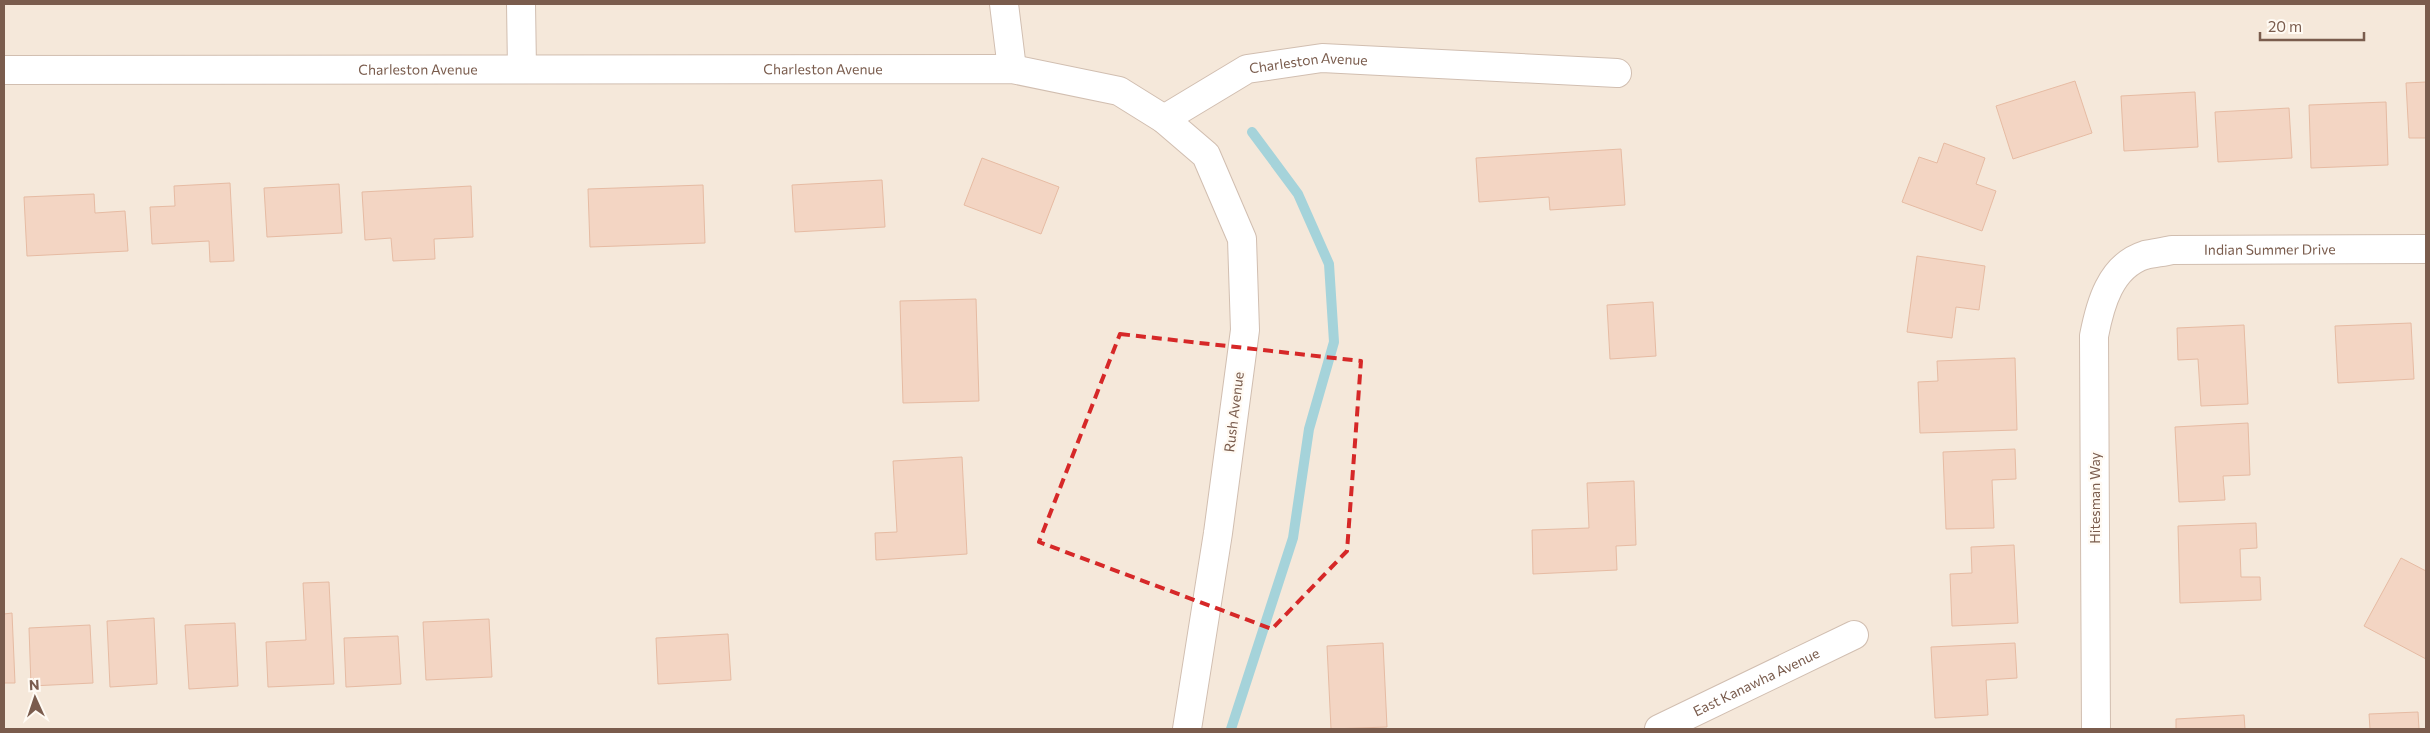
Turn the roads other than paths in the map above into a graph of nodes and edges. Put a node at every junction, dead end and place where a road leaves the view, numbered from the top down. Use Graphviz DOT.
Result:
graph roads {
  1 [pos="522,4"];
  2 [pos="1004,4"];
  3 [pos="522,69"];
  4 [pos="1012,69"];
  5 [pos="4,70"];
  6 [pos="1617,73"];
  7 [pos="1164,119"];
  8 [pos="2426,249"];
  9 [pos="2118,272"];
  10 [pos="1854,635"];
  11 [pos="1187,729"];
  12 [pos="1658,729"];
  13 [pos="2096,729"];
  1 -- 3 [label="street"];
  2 -- 4 [label="street"];
  3 -- 4 [label="street, Charleston Avenue"];
  3 -- 5 [label="street, Charleston Avenue"];
  4 -- 7 [label="street, Charleston Avenue"];
  6 -- 7 [label="street, Charleston Avenue"];
  7 -- 11 [label="street, Rush Avenue"];
  8 -- 9 [label="street, Indian Summer Drive"];
  9 -- 13 [label="street, Hitesman Way"];
  10 -- 12 [label="street, East Kanawha Avenue"];
}
